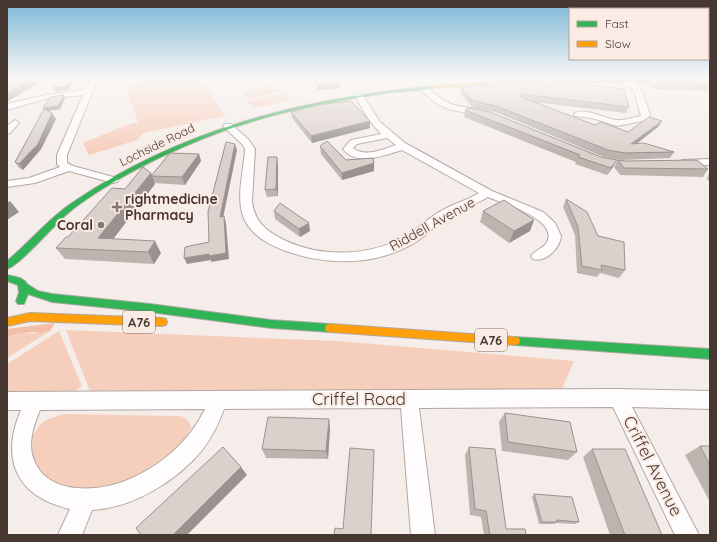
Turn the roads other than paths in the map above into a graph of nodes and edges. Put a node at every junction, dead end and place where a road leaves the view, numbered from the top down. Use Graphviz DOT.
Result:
graph roads {
  1 [pos="19,103"];
  2 [pos="84,103"];
  3 [pos="320,103"];
  4 [pos="362,103"];
  5 [pos="439,103"];
  6 [pos="642,103"];
  7 [pos="7,107"];
  8 [pos="578,114"];
  9 [pos="495,116"];
  10 [pos="15,123"];
  11 [pos="617,123"];
  12 [pos="228,126"];
  13 [pos="7,131"];
  14 [pos="615,133"];
  15 [pos="388,135"];
  16 [pos="404,146"];
  17 [pos="710,162"];
  18 [pos="670,163"];
  19 [pos="69,168"];
  20 [pos="113,180"];
  21 [pos="7,184"];
  22 [pos="487,193"];
  23 [pos="21,255"];
  24 [pos="538,256"];
  25 [pos="7,266"];
  26 [pos="7,278"];
  27 [pos="17,280"];
  28 [pos="24,287"];
  29 [pos="12,311"];
  30 [pos="7,322"];
  31 [pos="171,322"];
  32 [pos="187,322"];
  33 [pos="271,324"];
  34 [pos="710,354"];
  35 [pos="618,398"];
  36 [pos="409,399"];
  37 [pos="218,400"];
  38 [pos="710,400"];
  39 [pos="7,401"];
  40 [pos="34,401"];
  41 [pos="84,500"];
  42 [pos="70,535"];
  43 [pos="424,535"];
  44 [pos="687,535"];
  1 -- 7 [label="street"];
  2 -- 19 [label="street"];
  3 -- 12 [label="main road, Lochside Road"];
  4 -- 15 [label="street"];
  5 -- 9 [label="street"];
  6 -- 11 [label="street"];
  8 -- 11 [label="street"];
  10 -- 13 [label="street"];
  11 -- 14 [label="street"];
  12 -- 20 [label="main road, Lochside Road"];
  12 -- 22 [label="street, Riddell Avenue"];
  15 -- 16 [label="street"];
  15 -- 16 [label="street"];
  16 -- 22 [label="street"];
  17 -- 18 [label="street"];
  19 -- 20 [label="street"];
  19 -- 21 [label="street"];
  20 -- 23 [label="main road, Lochside Road"];
  22 -- 24 [label="street"];
  23 -- 25 [label="main road, Lochside Road"];
  23 -- 27 [label="main road"];
  26 -- 27 [label="main road"];
  27 -- 28 [label="main road, A76"];
  28 -- 29 [label="main road"];
  28 -- 33 [label="main road, A76"];
  30 -- 31 [label="main road, A76"];
  32 -- 33 [label="main road, A76"];
  33 -- 34 [label="main road, A76"];
  35 -- 36 [label="street, Criffel Road"];
  35 -- 38 [label="street, Criffel Road"];
  35 -- 44 [label="street, Criffel Avenue"];
  36 -- 37 [label="street, Criffel Road"];
  36 -- 43 [label="street"];
  37 -- 40 [label="street, Criffel Road"];
  37 -- 41 [label="street"];
  39 -- 40 [label="street, Criffel Road"];
  40 -- 41 [label="street"];
  41 -- 42 [label="street"];
}
